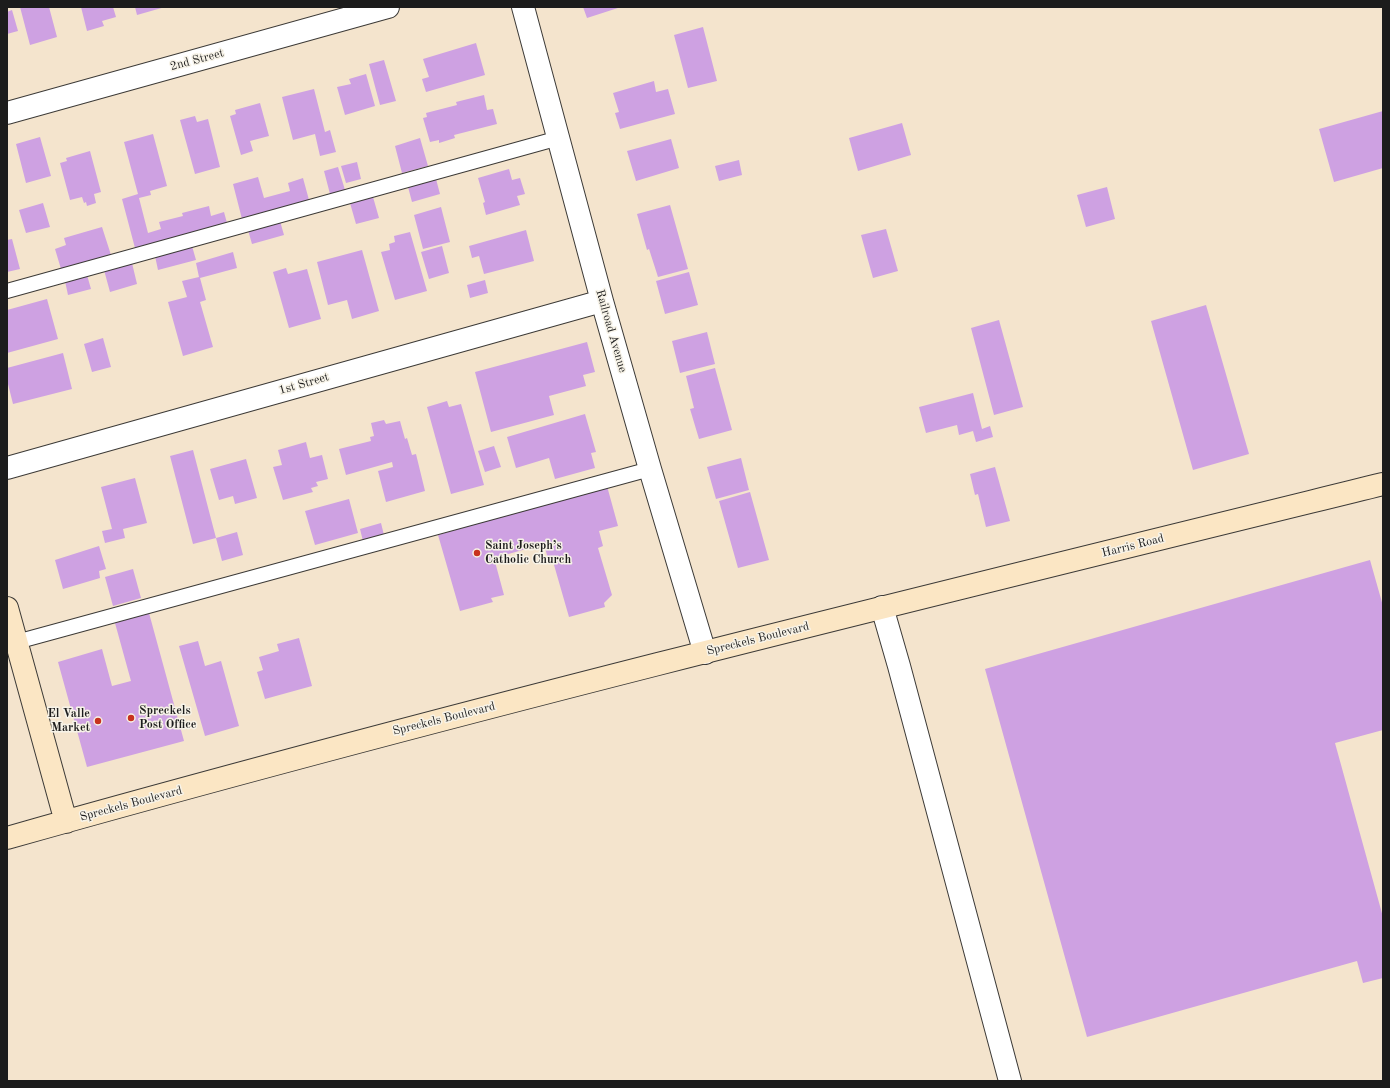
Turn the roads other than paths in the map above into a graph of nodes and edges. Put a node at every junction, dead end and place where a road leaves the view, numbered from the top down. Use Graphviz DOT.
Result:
graph roads {
  1 [pos="388,7"];
  2 [pos="524,7"];
  3 [pos="7,112"];
  4 [pos="559,138"];
  5 [pos="7,291"];
  6 [pos="602,301"];
  7 [pos="7,468"];
  8 [pos="650,469"];
  9 [pos="1383,484"];
  10 [pos="882,607"];
  11 [pos="7,608"];
  12 [pos="12,644"];
  13 [pos="705,653"];
  14 [pos="66,822"];
  15 [pos="7,838"];
  16 [pos="1010,1081"];
  1 -- 3 [label="street, 2nd Street"];
  2 -- 4 [label="street, Railroad Avenue"];
  4 -- 5 [label="lane"];
  4 -- 6 [label="street, Railroad Avenue"];
  6 -- 7 [label="street, 1st Street"];
  6 -- 8 [label="street, Railroad Avenue"];
  8 -- 12 [label="lane"];
  8 -- 13 [label="street, Railroad Avenue"];
  9 -- 10 [label="street, Harris Road"];
  10 -- 13 [label="street, Spreckels Boulevard"];
  10 -- 16 [label="street"];
  11 -- 12 [label="street"];
  12 -- 14 [label="street"];
  13 -- 14 [label="street, Spreckels Boulevard"];
  14 -- 15 [label="street, Spreckels Boulevard"];
}
